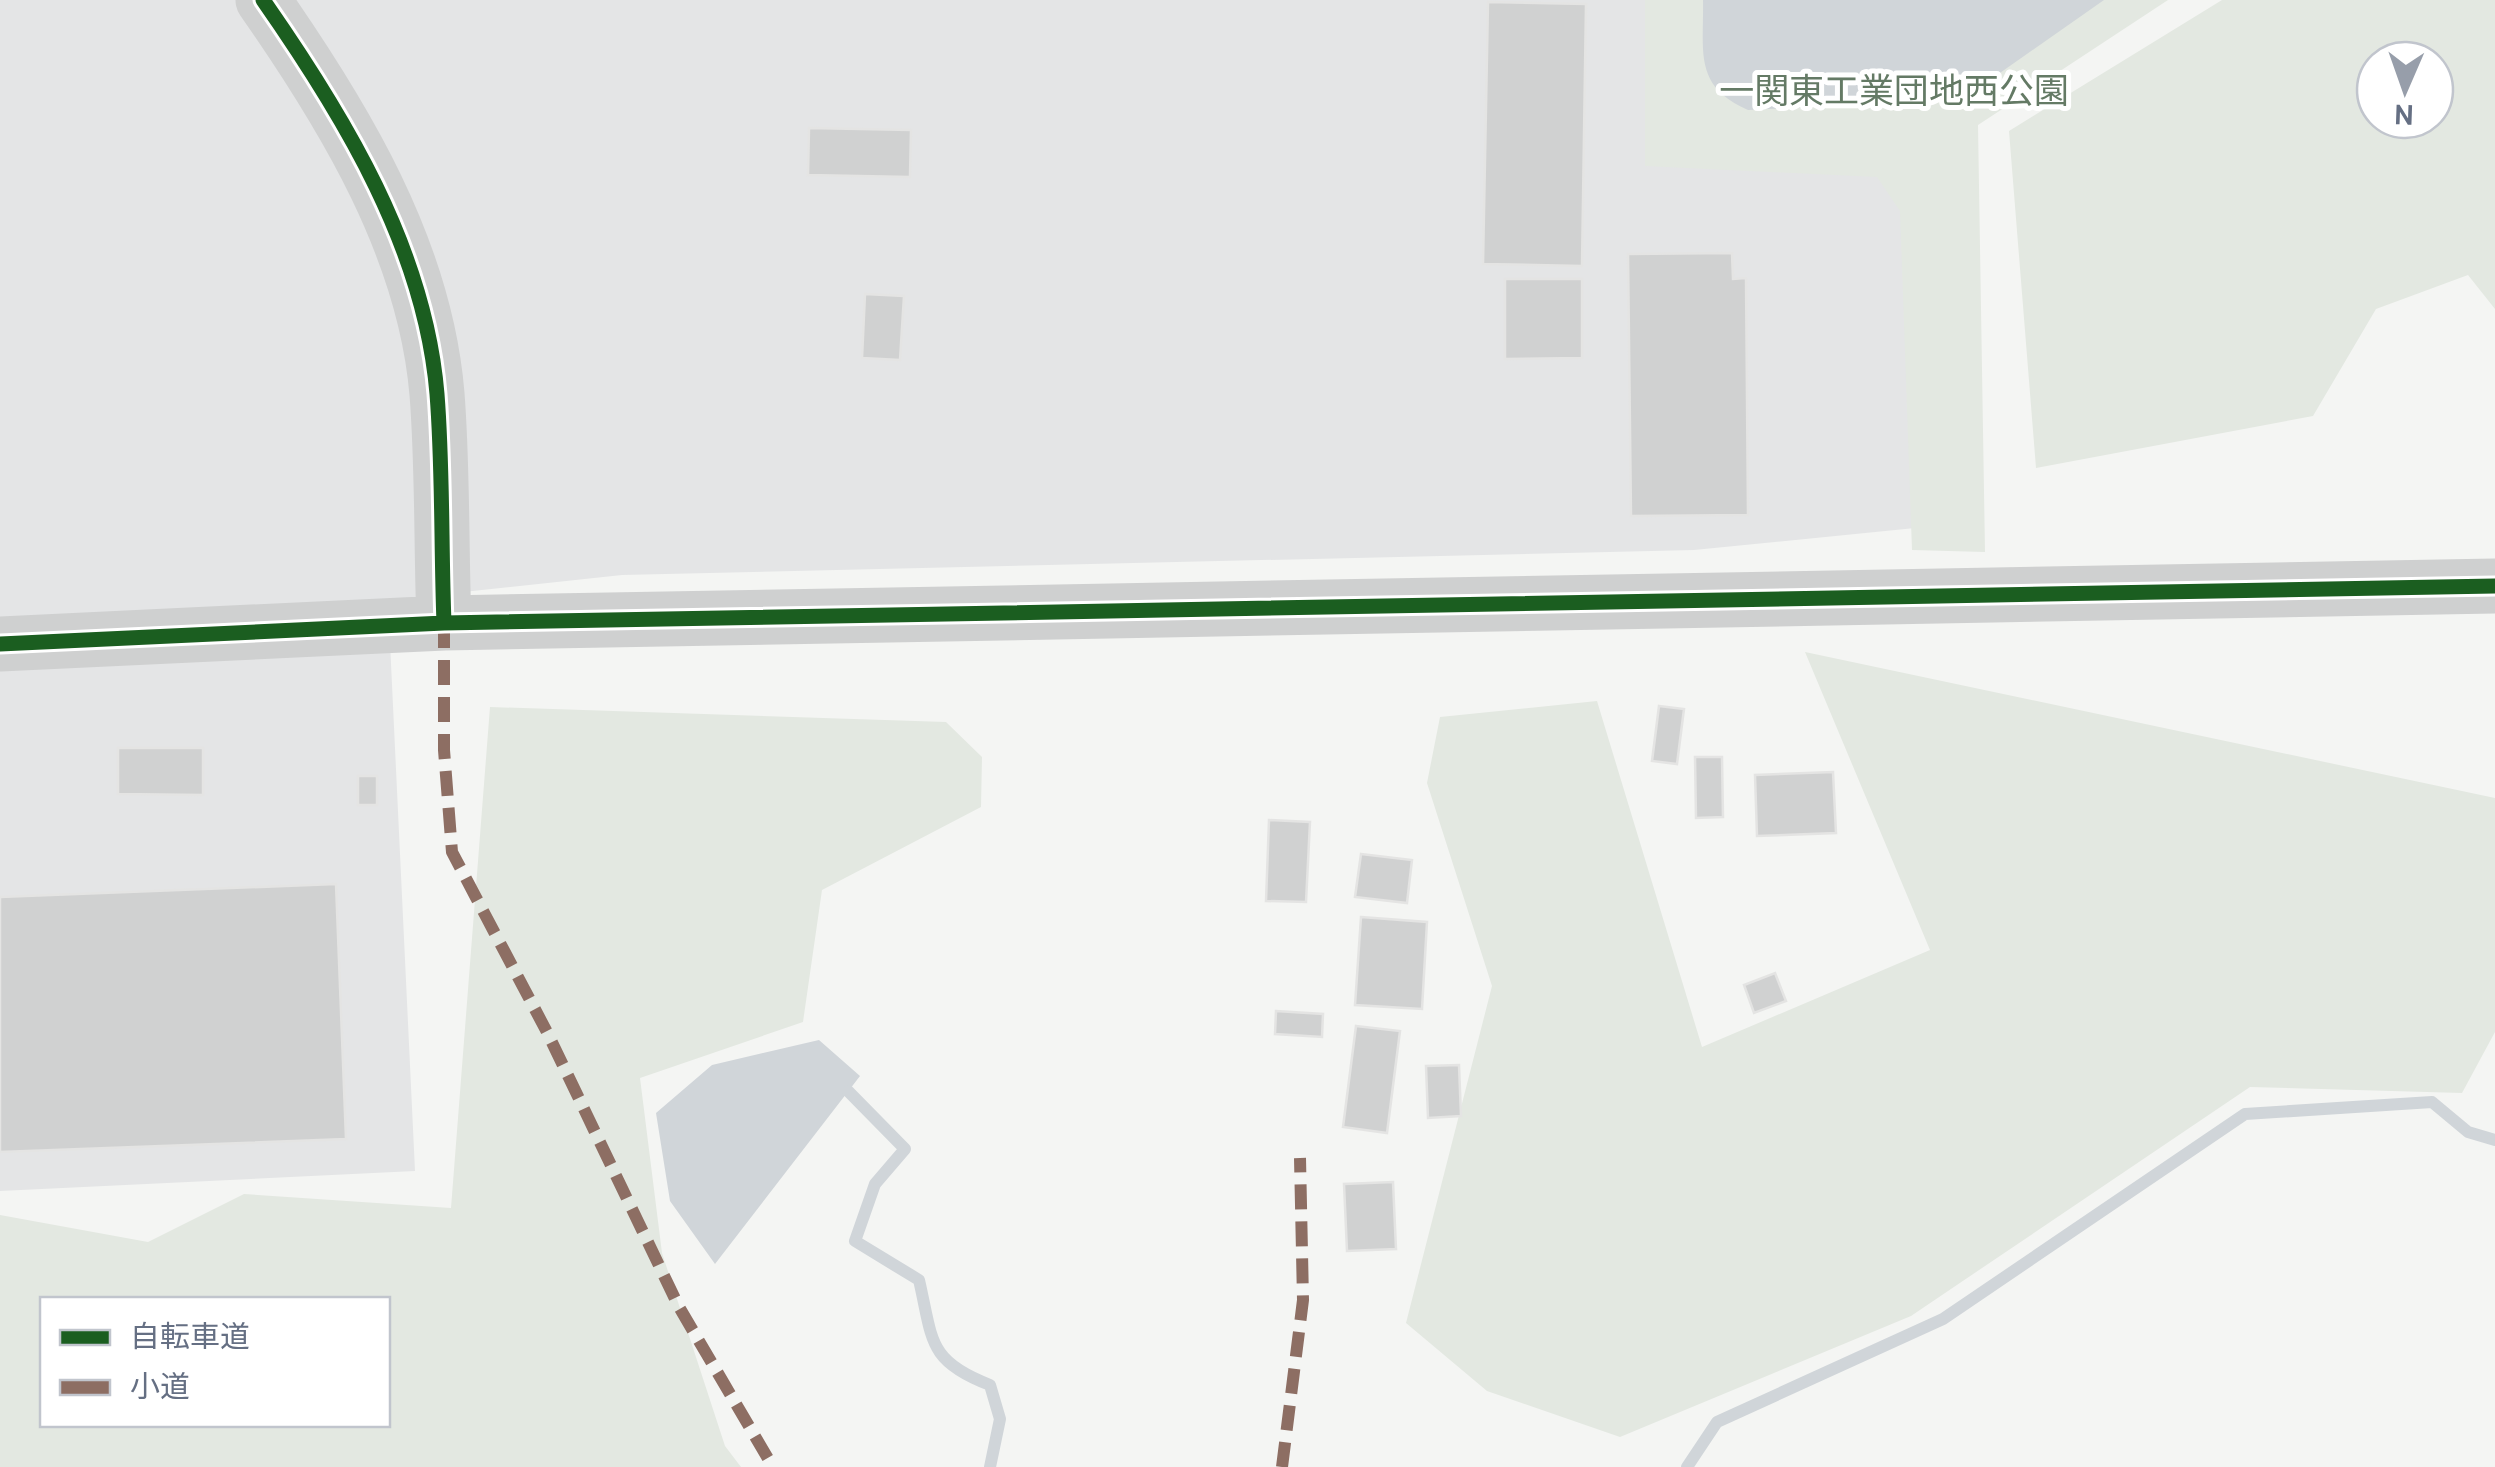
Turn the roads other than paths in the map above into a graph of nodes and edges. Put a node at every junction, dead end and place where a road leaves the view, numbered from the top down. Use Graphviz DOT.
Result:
graph roads {
  1 [pos="263,0"];
  2 [pos="2495,586"];
  3 [pos="444,623"];
  4 [pos="0,644"];
  1 -- 3 [label="street"];
  2 -- 3 [label="street"];
  3 -- 4 [label="street"];
}
